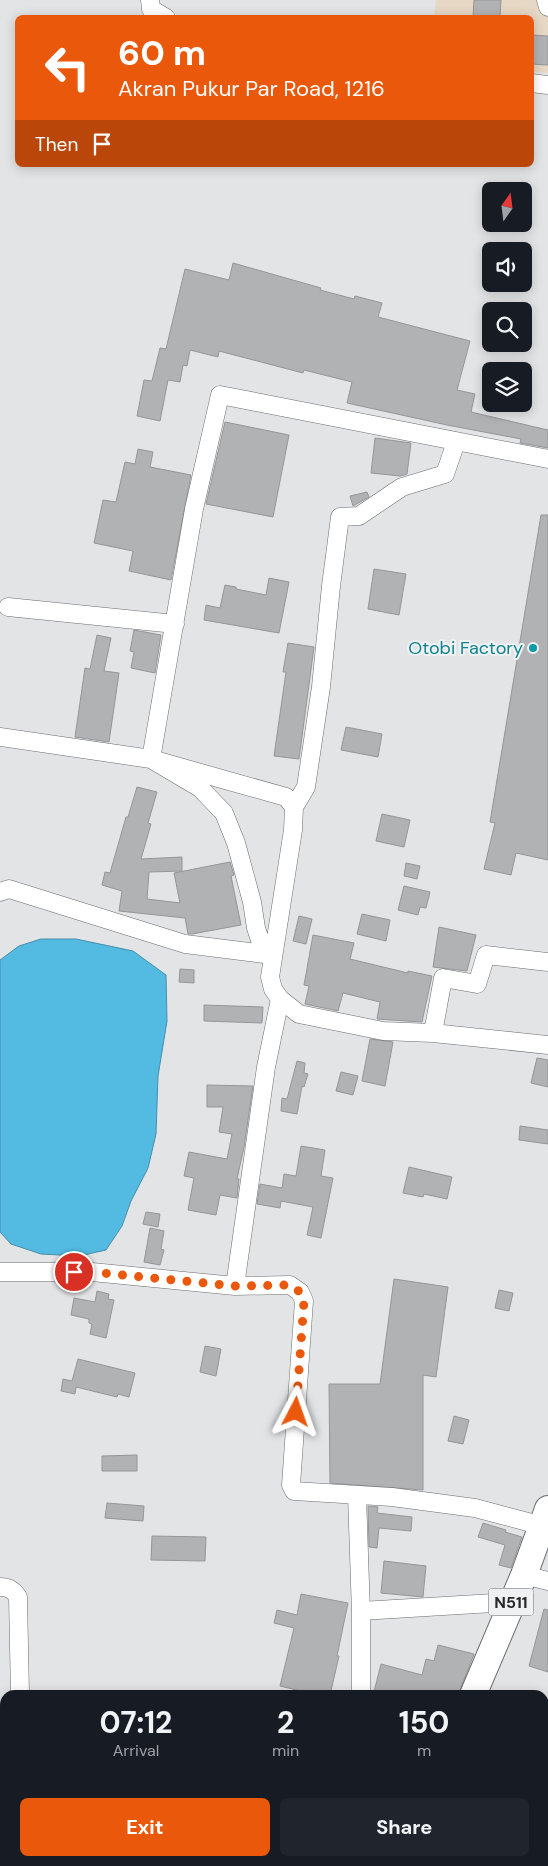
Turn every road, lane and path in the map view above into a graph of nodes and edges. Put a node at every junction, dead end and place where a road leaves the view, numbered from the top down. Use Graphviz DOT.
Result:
graph roads {
  1 [pos="150,0"];
  2 [pos="546,0"];
  3 [pos="548,7"];
  4 [pos="161,15"];
  5 [pos="534,83"];
  6 [pos="548,85"];
  7 [pos="456,442"];
  8 [pos="548,459"];
  9 [pos="8,607"];
  10 [pos="175,624"];
  11 [pos="0,737"];
  12 [pos="151,758"];
  13 [pos="294,807"];
  14 [pos="0,892"];
  15 [pos="273,955"];
  16 [pos="548,962"];
  17 [pos="280,999"];
  18 [pos="433,1033"];
  19 [pos="548,1045"];
  20 [pos="0,1272"];
  21 [pos="235,1286"];
  22 [pos="357,1495"];
  23 [pos="545,1517"];
  24 [pos="536,1578"];
  25 [pos="0,1587"];
  26 [pos="511,1602"];
  27 [pos="361,1611"];
  28 [pos="20,1690"];
  29 [pos="361,1690"];
  30 [pos="474,1690"];
  1 -- 4 [label="street"];
  2 -- 3 [label="street"];
  5 -- 6 [label="street"];
  7 -- 8 [label="street"];
  7 -- 10 [label="street"];
  7 -- 13 [label="street"];
  9 -- 10 [label="street"];
  10 -- 12 [label="street"];
  11 -- 12 [label="street"];
  12 -- 13 [label="street"];
  12 -- 15 [label="street"];
  13 -- 15 [label="street"];
  14 -- 15 [label="street"];
  15 -- 17 [label="street"];
  16 -- 18 [label="street"];
  17 -- 18 [label="street"];
  17 -- 21 [label="street"];
  18 -- 19 [label="street"];
  20 -- 21 [label="street"];
  21 -- 22 [label="street"];
  22 -- 23 [label="street"];
  22 -- 27 [label="street"];
  23 -- 24 [label="highway, N511"];
  24 -- 26 [label="highway, N511"];
  25 -- 28 [label="street"];
  26 -- 27 [label="street"];
  26 -- 30 [label="highway, N511"];
  27 -- 29 [label="street"];
}
